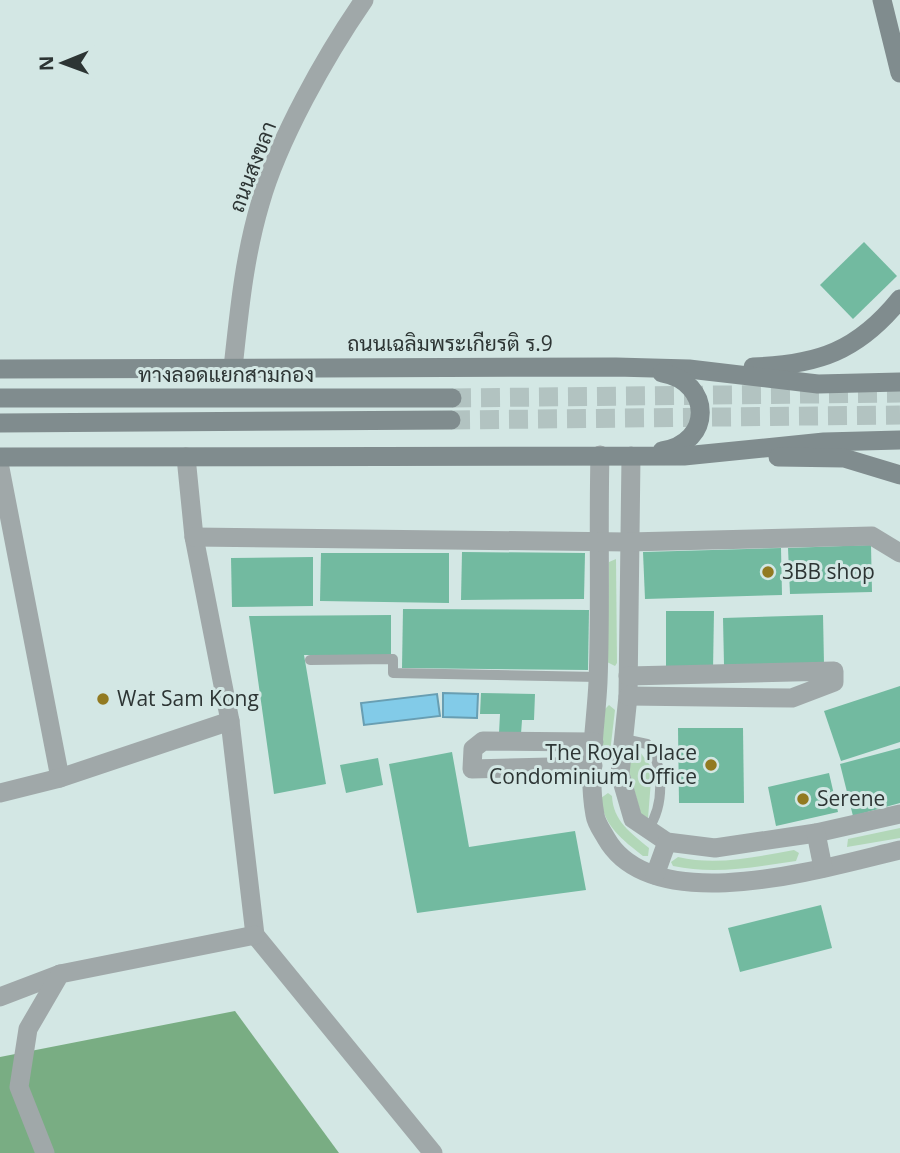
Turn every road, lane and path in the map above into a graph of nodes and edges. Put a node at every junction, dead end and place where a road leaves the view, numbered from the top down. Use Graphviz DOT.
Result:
graph roads {
  1 [pos="364,0"];
  2 [pos="882,0"];
  3 [pos="900,73"];
  4 [pos="900,299"];
  5 [pos="616,367"];
  6 [pos="233,368"];
  7 [pos="0,369"];
  8 [pos="689,369"];
  9 [pos="900,382"];
  10 [pos="0,398"];
  11 [pos="452,398"];
  12 [pos="451,420"];
  13 [pos="0,423"];
  14 [pos="900,440"];
  15 [pos="600,455"];
  16 [pos="631,456"];
  17 [pos="684,456"];
  18 [pos="0,457"];
  19 [pos="186,457"];
  20 [pos="0,468"];
  21 [pos="900,475"];
  22 [pos="194,537"];
  23 [pos="598,541"];
  24 [pos="628,542"];
  25 [pos="900,554"];
  26 [pos="310,660"];
  27 [pos="598,681"];
  28 [pos="628,686"];
  29 [pos="230,721"];
  30 [pos="624,739"];
  31 [pos="594,743"];
  32 [pos="593,770"];
  33 [pos="620,774"];
  34 [pos="60,778"];
  35 [pos="0,793"];
  36 [pos="900,814"];
  37 [pos="648,829"];
  38 [pos="816,833"];
  39 [pos="667,842"];
  40 [pos="900,850"];
  41 [pos="823,868"];
  42 [pos="655,875"];
  43 [pos="255,934"];
  44 [pos="60,974"];
  45 [pos="0,997"];
  46 [pos="45,1153"];
  47 [pos="433,1153"];
  1 -- 6 [label="street, ถนนสงขลา"];
  2 -- 3 [label="main road"];
  4 -- 8 [label="main road"];
  5 -- 6 [label="main road, ถนนเฉลิมพระเกียรติ ร.9"];
  5 -- 8 [label="main road, ถนนเฉลิมพระเกียรติ ร.9"];
  5 -- 16 [label="main road"];
  6 -- 7 [label="main road, ถนนเฉลิมพระเกียรติ ร.9"];
  8 -- 9 [label="main road, ถนนเฉลิมพระเกียรติ ร.9"];
  10 -- 11 [label="main road, ทางลอดแยกสามกอง"];
  12 -- 13 [label="main road"];
  14 -- 17 [label="main road"];
  15 -- 16 [label="main road"];
  15 -- 19 [label="main road"];
  15 -- 23 [label="street"];
  16 -- 17 [label="main road"];
  16 -- 24 [label="street"];
  17 -- 21 [label="main road"];
  18 -- 19 [label="main road"];
  19 -- 22 [label="street"];
  20 -- 34 [label="street"];
  22 -- 23 [label="street"];
  22 -- 29 [label="street"];
  23 -- 24 [label="street"];
  23 -- 27 [label="street"];
  24 -- 25 [label="street"];
  24 -- 28 [label="street"];
  26 -- 27 [label="lane"];
  27 -- 28 [label="street"];
  27 -- 31 [label="street"];
  28 -- 28 [label="street"];
  28 -- 30 [label="street"];
  29 -- 34 [label="street"];
  29 -- 43 [label="street"];
  30 -- 33 [label="street"];
  30 -- 37 [label="lane"];
  31 -- 32 [label="street"];
  31 -- 32 [label="street"];
  32 -- 33 [label="street"];
  32 -- 42 [label="street"];
  33 -- 37 [label="street"];
  34 -- 35 [label="street"];
  36 -- 38 [label="street"];
  37 -- 39 [label="street"];
  38 -- 39 [label="street"];
  38 -- 41 [label="street"];
  39 -- 42 [label="street"];
  40 -- 41 [label="street"];
  41 -- 42 [label="street"];
  43 -- 44 [label="street"];
  43 -- 47 [label="street"];
  44 -- 45 [label="street"];
  44 -- 46 [label="street"];
}
